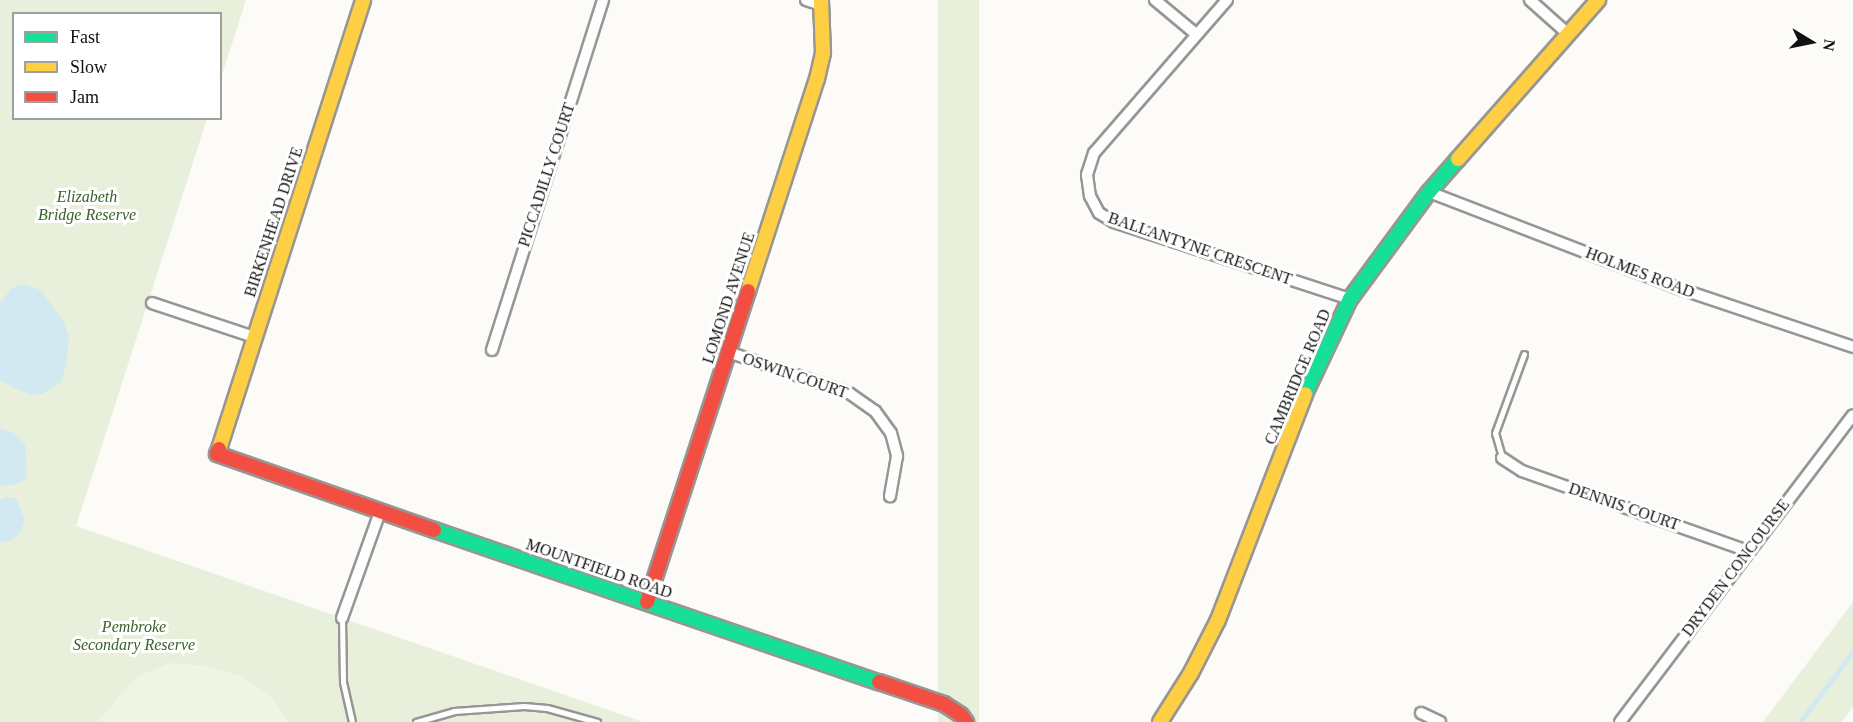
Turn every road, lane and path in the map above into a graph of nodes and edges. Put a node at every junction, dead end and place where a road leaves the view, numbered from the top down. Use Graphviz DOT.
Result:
graph roads {
  1 [pos="363,0"];
  2 [pos="603,0"];
  3 [pos="806,0"];
  4 [pos="1155,0"];
  5 [pos="1227,0"];
  6 [pos="1530,0"];
  7 [pos="1598,0"];
  8 [pos="821,2"];
  9 [pos="1196,34"];
  10 [pos="1568,34"];
  11 [pos="1429,192"];
  12 [pos="1350,299"];
  13 [pos="152,303"];
  14 [pos="254,337"];
  15 [pos="1853,347"];
  16 [pos="492,351"];
  17 [pos="728,352"];
  18 [pos="1524,354"];
  19 [pos="1853,416"];
  20 [pos="217,454"];
  21 [pos="1502,458"];
  22 [pos="890,496"];
  23 [pos="380,512"];
  24 [pos="1748,551"];
  25 [pos="647,602"];
  26 [pos="342,618"];
  27 [pos="1420,712"];
  28 [pos="352,722"];
  29 [pos="416,722"];
  30 [pos="597,722"];
  31 [pos="966,722"];
  32 [pos="1160,722"];
  33 [pos="1440,722"];
  34 [pos="1620,722"];
  1 -- 14 [label="street, BIRKENHEAD DRIVE"];
  2 -- 16 [label="street, PICCADILLY COURT"];
  3 -- 8 [label="street"];
  4 -- 9 [label="street"];
  5 -- 9 [label="street, BALLANTYNE CRESCENT"];
  6 -- 10 [label="street"];
  7 -- 10 [label="street, CAMBRIDGE ROAD"];
  8 -- 17 [label="street, LOMOND AVENUE"];
  9 -- 12 [label="street, BALLANTYNE CRESCENT"];
  10 -- 11 [label="street, CAMBRIDGE ROAD"];
  11 -- 12 [label="street, CAMBRIDGE ROAD"];
  11 -- 15 [label="street, HOLMES ROAD"];
  12 -- 32 [label="street, CAMBRIDGE ROAD"];
  13 -- 14 [label="street"];
  14 -- 20 [label="street, BIRKENHEAD DRIVE"];
  17 -- 22 [label="street, OSWIN COURT"];
  17 -- 25 [label="street, LOMOND AVENUE"];
  18 -- 21 [label="lane"];
  19 -- 24 [label="street, DRYDEN CONCOURSE"];
  20 -- 23 [label="street, MOUNTFIELD ROAD"];
  21 -- 24 [label="street, DENNIS COURT"];
  23 -- 25 [label="street, MOUNTFIELD ROAD"];
  23 -- 26 [label="street"];
  24 -- 34 [label="street, DRYDEN CONCOURSE"];
  25 -- 31 [label="street, MOUNTFIELD ROAD"];
  26 -- 28 [label="lane"];
  27 -- 33 [label="street"];
  29 -- 30 [label="lane"];
}
